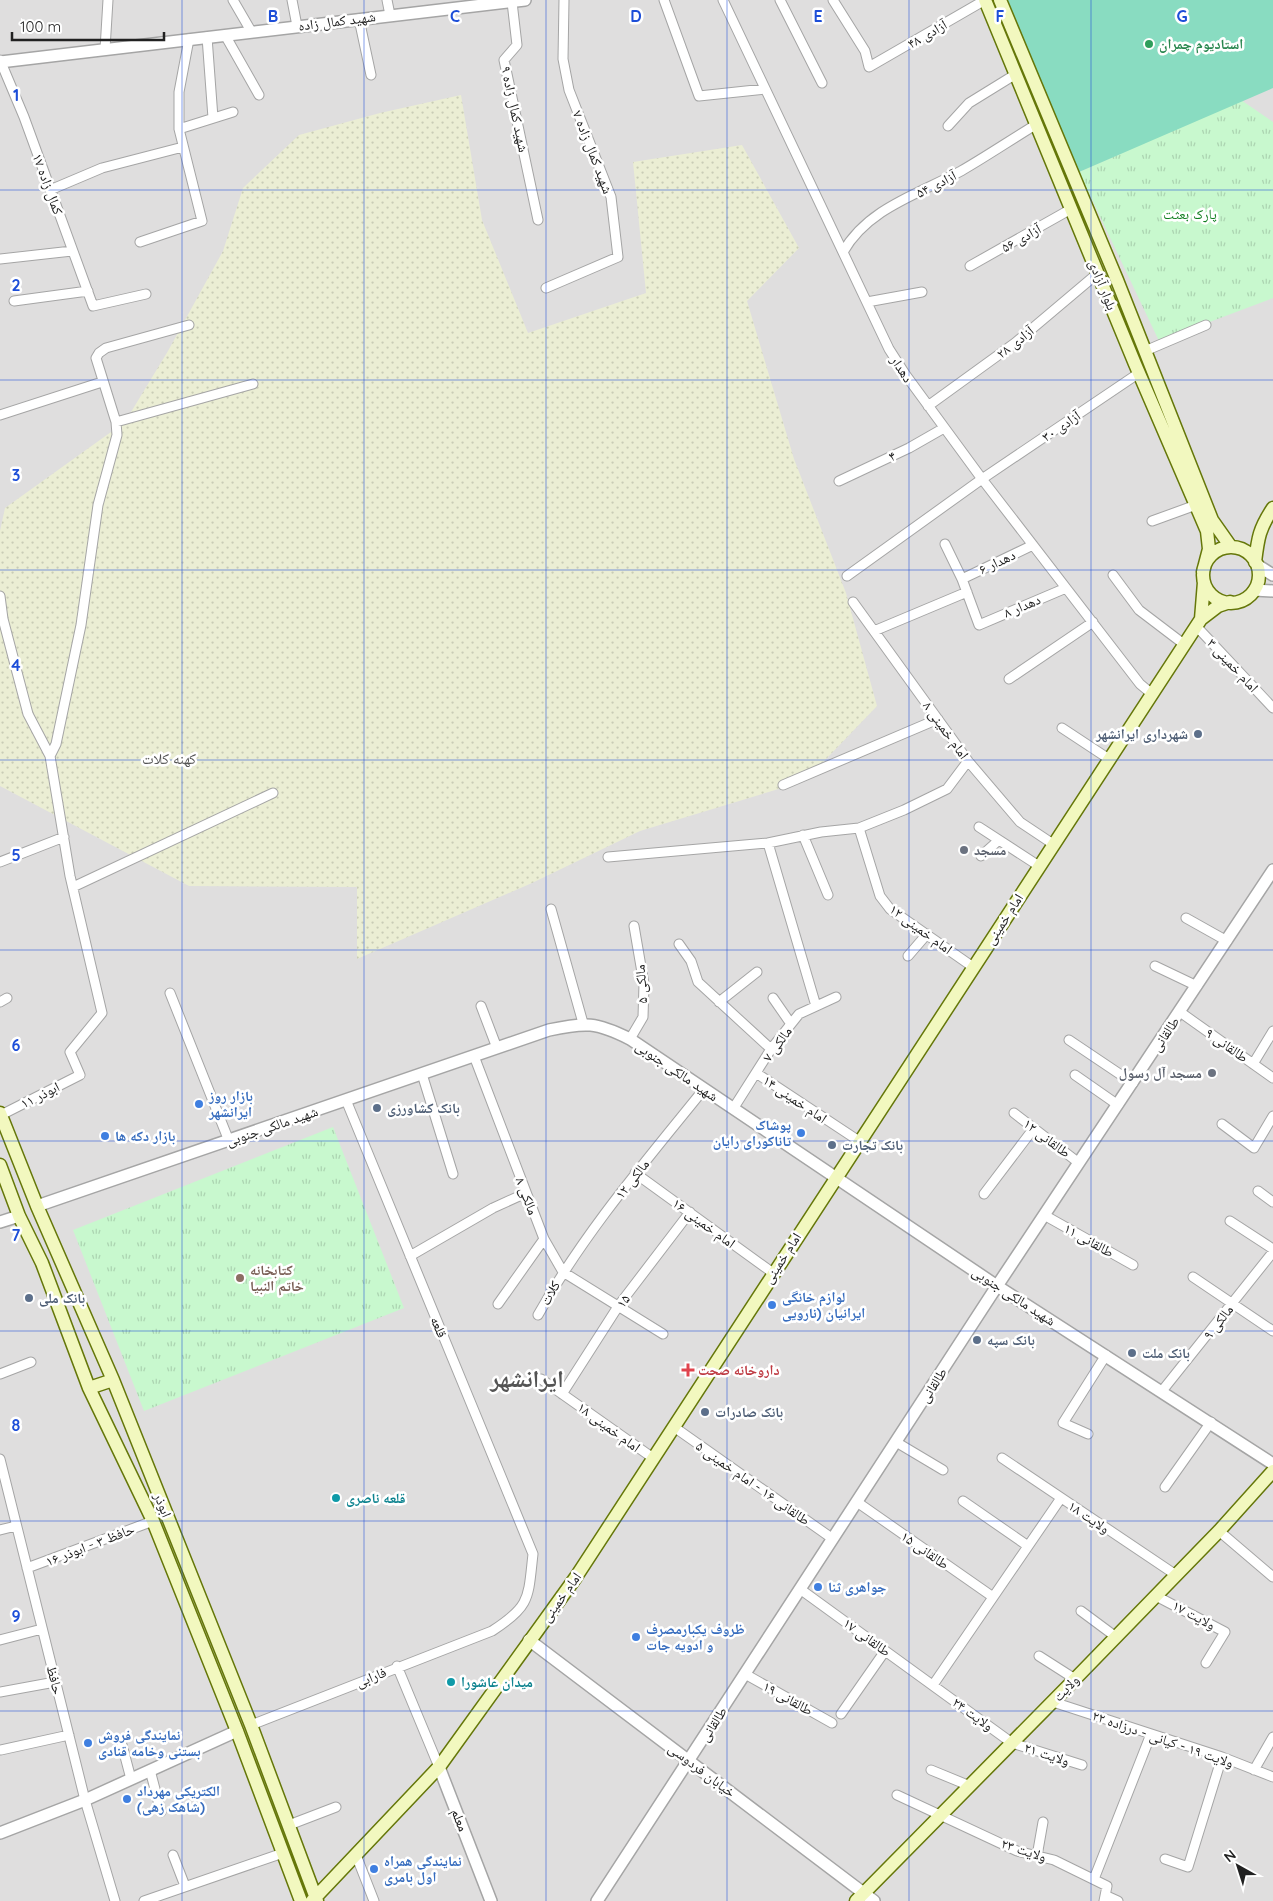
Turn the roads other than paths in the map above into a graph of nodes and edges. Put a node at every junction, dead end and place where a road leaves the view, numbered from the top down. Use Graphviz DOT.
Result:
graph roads {
  1 [pos="108,0"];
  2 [pos="234,0"];
  3 [pos="292,0"];
  4 [pos="388,0"];
  5 [pos="525,0"];
  6 [pos="564,0"];
  7 [pos="664,0"];
  8 [pos="723,0"];
  9 [pos="780,0"];
  10 [pos="834,0"];
  11 [pos="985,0"];
  12 [pos="1000,0"];
  13 [pos="512,2"];
  14 [pos="390,15"];
  15 [pos="359,19"];
  16 [pos="298,26"];
  17 [pos="251,31"];
  18 [pos="225,34"];
  19 [pos="207,37"];
  20 [pos="189,39"];
  21 [pos="106,49"];
  22 [pos="0,61"];
  23 [pos="1016,74"];
  24 [pos="371,75"];
  25 [pos="822,83"];
  26 [pos="765,89"];
  27 [pos="259,95"];
  28 [pos="233,112"];
  29 [pos="213,118"];
  30 [pos="1037,124"];
  31 [pos="948,126"];
  32 [pos="179,129"];
  33 [pos="183,146"];
  34 [pos="50,190"];
  35 [pos="1071,209"];
  36 [pos="538,220"];
  37 [pos="140,242"];
  38 [pos="72,251"];
  39 [pos="843,252"];
  40 [pos="0,259"];
  41 [pos="970,266"];
  42 [pos="1098,273"];
  43 [pos="546,288"];
  44 [pos="88,291"];
  45 [pos="922,292"];
  46 [pos="146,294"];
  47 [pos="14,301"];
  48 [pos="867,302"];
  49 [pos="189,325"];
  50 [pos="1206,325"];
  51 [pos="1145,351"];
  52 [pos="1139,373"];
  53 [pos="102,382"];
  54 [pos="253,384"];
  55 [pos="928,406"];
  56 [pos="0,415"];
  57 [pos="116,422"];
  58 [pos="944,428"];
  59 [pos="982,479"];
  60 [pos="839,481"];
  61 [pos="1196,505"];
  62 [pos="1273,508"];
  63 [pos="1152,521"];
  64 [pos="1262,525"];
  65 [pos="945,544"];
  66 [pos="1033,545"];
  67 [pos="1235,547"];
  68 [pos="1256,563"];
  69 [pos="1113,575"];
  70 [pos="1273,575"];
  71 [pos="847,576"];
  72 [pos="1204,576"];
  73 [pos="962,579"];
  74 [pos="1066,588"];
  75 [pos="1254,590"];
  76 [pos="1273,591"];
  77 [pos="967,592"];
  78 [pos="0,596"];
  79 [pos="853,602"];
  80 [pos="1230,602"];
  81 [pos="1092,622"];
  82 [pos="1199,623"];
  83 [pos="874,631"];
  84 [pos="1185,645"];
  85 [pos="1009,679"];
  86 [pos="1152,694"];
  87 [pos="1271,705"];
  88 [pos="938,719"];
  89 [pos="1062,728"];
  90 [pos="50,756"];
  91 [pos="1109,759"];
  92 [pos="968,761"];
  93 [pos="783,785"];
  94 [pos="272,793"];
  95 [pos="979,827"];
  96 [pos="859,828"];
  97 [pos="803,836"];
  98 [pos="64,837"];
  99 [pos="999,840"];
  100 [pos="768,843"];
  101 [pos="1054,844"];
  102 [pos="981,856"];
  103 [pos="608,857"];
  104 [pos="0,862"];
  105 [pos="1039,866"];
  106 [pos="1273,870"];
  107 [pos="72,887"];
  108 [pos="828,896"];
  109 [pos="551,909"];
  110 [pos="1186,918"];
  111 [pos="634,926"];
  112 [pos="927,934"];
  113 [pos="1226,941"];
  114 [pos="679,944"];
  115 [pos="908,956"];
  116 [pos="1155,966"];
  117 [pos="973,967"];
  118 [pos="757,972"];
  119 [pos="1197,986"];
  120 [pos="170,993"];
  121 [pos="836,996"];
  122 [pos="773,998"];
  123 [pos="719,1002"];
  124 [pos="481,1006"];
  125 [pos="816,1006"];
  126 [pos="1180,1012"];
  127 [pos="583,1023"];
  128 [pos="791,1024"];
  129 [pos="1273,1031"];
  130 [pos="630,1039"];
  131 [pos="1069,1040"];
  132 [pos="497,1048"];
  133 [pos="771,1049"];
  134 [pos="474,1056"];
  135 [pos="1253,1064"];
  136 [pos="756,1073"];
  137 [pos="422,1074"];
  138 [pos="1074,1075"];
  139 [pos="1273,1078"];
  140 [pos="1133,1083"];
  141 [pos="704,1089"];
  142 [pos="346,1100"];
  143 [pos="1118,1105"];
  144 [pos="733,1109"];
  145 [pos="1014,1113"];
  146 [pos="0,1114"];
  147 [pos="1273,1116"];
  148 [pos="1222,1124"];
  149 [pos="1034,1128"];
  150 [pos="229,1141"];
  151 [pos="859,1141"];
  152 [pos="1079,1163"];
  153 [pos="0,1165"];
  154 [pos="636,1173"];
  155 [pos="453,1174"];
  156 [pos="835,1178"];
  157 [pos="1258,1191"];
  158 [pos="526,1193"];
  159 [pos="984,1194"];
  160 [pos="1273,1202"];
  161 [pos="37,1206"];
  162 [pos="690,1212"];
  163 [pos="1044,1215"];
  164 [pos="19,1216"];
  165 [pos="1230,1221"];
  166 [pos="0,1222"];
  167 [pos="544,1240"];
  168 [pos="1273,1250"];
  169 [pos="410,1256"];
  170 [pos="1133,1265"];
  171 [pos="563,1272"];
  172 [pos="773,1273"];
  173 [pos="1193,1277"];
  174 [pos="997,1286"];
  175 [pos="498,1304"];
  176 [pos="1231,1304"];
  177 [pos="619,1306"];
  178 [pos="538,1315"];
  179 [pos="1273,1331"];
  180 [pos="663,1334"];
  181 [pos="1106,1356"];
  182 [pos="31,1362"];
  183 [pos="0,1374"];
  184 [pos="541,1379"];
  185 [pos="113,1380"];
  186 [pos="89,1388"];
  187 [pos="1162,1391"];
  188 [pos="562,1394"];
  189 [pos="1211,1422"];
  190 [pos="674,1427"];
  191 [pos="1088,1434"];
  192 [pos="896,1442"];
  193 [pos="0,1458"];
  194 [pos="653,1458"];
  195 [pos="1002,1458"];
  196 [pos="1273,1464"];
  197 [pos="943,1470"];
  198 [pos="1273,1471"];
  199 [pos="1165,1486"];
  200 [pos="1061,1498"];
  201 [pos="857,1502"];
  202 [pos="963,1502"];
  203 [pos="153,1521"];
  204 [pos="16,1526"];
  205 [pos="0,1530"];
  206 [pos="1219,1531"];
  207 [pos="833,1540"];
  208 [pos="1028,1546"];
  209 [pos="533,1554"];
  210 [pos="26,1568"];
  211 [pos="1176,1575"];
  212 [pos="1273,1577"];
  213 [pos="800,1589"];
  214 [pos="1156,1596"];
  215 [pos="993,1597"];
  216 [pos="1081,1610"];
  217 [pos="42,1629"];
  218 [pos="1116,1637"];
  219 [pos="0,1640"];
  220 [pos="529,1640"];
  221 [pos="885,1651"];
  222 [pos="1039,1656"];
  223 [pos="1206,1663"];
  224 [pos="396,1666"];
  225 [pos="745,1674"];
  226 [pos="1075,1679"];
  227 [pos="55,1682"];
  228 [pos="933,1686"];
  229 [pos="0,1692"];
  230 [pos="1053,1702"];
  231 [pos="841,1714"];
  232 [pos="832,1723"];
  233 [pos="251,1725"];
  234 [pos="237,1732"];
  235 [pos="1151,1734"];
  236 [pos="68,1735"];
  237 [pos="1273,1737"];
  238 [pos="1012,1743"];
  239 [pos="122,1745"];
  240 [pos="1,1750"];
  241 [pos="1222,1758"];
  242 [pos="689,1760"];
  243 [pos="1082,1765"];
  244 [pos="440,1767"];
  245 [pos="150,1770"];
  246 [pos="931,1770"];
  247 [pos="1254,1770"];
  248 [pos="1273,1777"];
  249 [pos="131,1779"];
  250 [pos="970,1786"];
  251 [pos="897,1795"];
  252 [pos="85,1800"];
  253 [pos="336,1808"];
  254 [pos="161,1812"];
  255 [pos="941,1814"];
  256 [pos="1042,1822"];
  257 [pos="289,1825"];
  258 [pos="0,1833"];
  259 [pos="283,1853"];
  260 [pos="174,1855"];
  261 [pos="356,1856"];
  262 [pos="1037,1856"];
  263 [pos="1165,1859"];
  264 [pos="1094,1879"];
  265 [pos="185,1886"];
  266 [pos="865,1898"];
  267 [pos="1105,1899"];
  268 [pos="315,1900"];
  269 [pos="114,1901"];
  270 [pos="144,1901"];
  271 [pos="301,1901"];
  272 [pos="374,1901"];
  273 [pos="491,1901"];
  274 [pos="597,1901"];
  275 [pos="1118,1901"];
  1 -- 21 [label="street"];
  2 -- 17 [label="street"];
  3 -- 16 [label="street"];
  4 -- 14 [label="street"];
  5 -- 13 [label="street, شهید کمال زاده"];
  6 -- 43 [label="street, شهید کمال زاده ۷"];
  7 -- 26 [label="street"];
  8 -- 26 [label="street, دهدار"];
  9 -- 25 [label="street"];
  10 -- 11 [label="street, آزادی ۴۸"];
  11 -- 23 [label="main road, بلوار آزادی"];
  12 -- 51 [label="main road, بلوار آزادی"];
  13 -- 14 [label="street, شهید کمال زاده"];
  13 -- 36 [label="street, شهید کمال زاده ۹"];
  14 -- 15 [label="street, شهید کمال زاده"];
  15 -- 16 [label="street, شهید کمال زاده"];
  15 -- 24 [label="street"];
  16 -- 17 [label="street, شهید کمال زاده"];
  17 -- 18 [label="street, شهید کمال زاده"];
  18 -- 19 [label="street, شهید کمال زاده"];
  18 -- 27 [label="street"];
  19 -- 20 [label="street, شهید کمال زاده"];
  19 -- 29 [label="street"];
  20 -- 21 [label="street, شهید کمال زاده"];
  20 -- 32 [label="street"];
  21 -- 22 [label="street, شهید کمال زاده"];
  22 -- 34 [label="street, کمال زاده ۱۷"];
  23 -- 30 [label="main road, بلوار آزادی"];
  23 -- 31 [label="street"];
  26 -- 39 [label="street, دهدار"];
  28 -- 29 [label="street"];
  29 -- 32 [label="street"];
  30 -- 35 [label="main road, بلوار آزادی"];
  30 -- 39 [label="street, آزادی ۵۴"];
  32 -- 33 [label="street"];
  33 -- 34 [label="street"];
  33 -- 37 [label="street"];
  34 -- 38 [label="street, کمال زاده ۱۷"];
  35 -- 41 [label="street, آزادی ۵۶"];
  35 -- 42 [label="main road, بلوار آزادی"];
  38 -- 40 [label="street"];
  38 -- 44 [label="street, کمال زاده ۱۷"];
  39 -- 48 [label="street, دهدار"];
  42 -- 52 [label="main road, بلوار آزادی"];
  42 -- 55 [label="street, آزادی ۲۸"];
  44 -- 46 [label="street, کمال زاده ۱۷"];
  44 -- 47 [label="street"];
  45 -- 48 [label="street"];
  48 -- 55 [label="street, دهدار"];
  49 -- 53 [label="street"];
  50 -- 51 [label="street"];
  51 -- 67 [label="main road, بلوار آزادی"];
  52 -- 59 [label="street, آزادی ۳۰"];
  52 -- 61 [label="main road, بلوار آزادی"];
  53 -- 56 [label="street"];
  53 -- 57 [label="street"];
  54 -- 57 [label="street"];
  55 -- 58 [label="street, دهدار"];
  57 -- 90 [label="street"];
  58 -- 59 [label="street, دهدار"];
  58 -- 60 [label="street, ۴"];
  59 -- 66 [label="street, دهدار"];
  59 -- 71 [label="street, آزادی ۳۰"];
  61 -- 63 [label="street"];
  61 -- 72 [label="main road, بلوار آزادی"];
  62 -- 64 [label="main road"];
  64 -- 67 [label="main road"];
  64 -- 68 [label="main road"];
  65 -- 73 [label="street"];
  66 -- 73 [label="street, دهدار ۶"];
  66 -- 74 [label="street, دهدار"];
  67 -- 68 [label="main road"];
  67 -- 72 [label="main road"];
  68 -- 70 [label="street"];
  68 -- 75 [label="main road"];
  69 -- 84 [label="street"];
  72 -- 80 [label="main road"];
  72 -- 82 [label="main road, بلوار آزادی"];
  73 -- 77 [label="street"];
  74 -- 77 [label="street, دهدار ۸"];
  74 -- 81 [label="street, دهدار"];
  75 -- 76 [label="street"];
  75 -- 80 [label="main road"];
  77 -- 83 [label="street"];
  78 -- 90 [label="street"];
  79 -- 83 [label="street, امام خمینی ۸"];
  80 -- 82 [label="main road, امام خمینی"];
  81 -- 85 [label="street"];
  81 -- 86 [label="street, دهدار"];
  82 -- 84 [label="main road, امام خمینی"];
  82 -- 87 [label="street, امام خمینی ۳"];
  83 -- 88 [label="street, امام خمینی ۸"];
  84 -- 86 [label="main road, امام خمینی"];
  86 -- 91 [label="main road, امام خمینی"];
  88 -- 92 [label="street, امام خمینی ۸"];
  88 -- 93 [label="street"];
  89 -- 91 [label="street"];
  90 -- 98 [label="street"];
  91 -- 101 [label="main road, امام خمینی"];
  92 -- 96 [label="street"];
  92 -- 101 [label="street, امام خمینی ۸"];
  94 -- 107 [label="street"];
  95 -- 99 [label="street"];
  96 -- 97 [label="street"];
  96 -- 112 [label="street, امام خمینی ۱۲"];
  97 -- 100 [label="street"];
  97 -- 108 [label="street"];
  98 -- 104 [label="street"];
  98 -- 107 [label="street"];
  99 -- 102 [label="street"];
  99 -- 105 [label="street"];
  100 -- 103 [label="street"];
  100 -- 125 [label="street"];
  101 -- 105 [label="main road, امام خمینی"];
  105 -- 117 [label="main road, امام خمینی"];
  106 -- 113 [label="street, طالقانی"];
  107 -- 146 [label="street, ابوذر ۱۱"];
  109 -- 127 [label="street"];
  110 -- 113 [label="street"];
  111 -- 130 [label="street, مالکی ۵"];
  112 -- 115 [label="street"];
  112 -- 117 [label="street, امام خمینی ۱۲"];
  113 -- 119 [label="street, طالقانی"];
  114 -- 123 [label="street"];
  116 -- 119 [label="street"];
  117 -- 151 [label="main road, امام خمینی"];
  118 -- 123 [label="street"];
  119 -- 126 [label="street, طالقانی"];
  120 -- 150 [label="street"];
  121 -- 125 [label="street, مالکی ۷"];
  122 -- 128 [label="street"];
  123 -- 133 [label="street"];
  124 -- 132 [label="street"];
  125 -- 128 [label="street, مالکی ۷"];
  126 -- 135 [label="street, طالقانی ۹"];
  126 -- 140 [label="street, طالقانی"];
  127 -- 130 [label="street, شهید مالکی جنوبی"];
  127 -- 132 [label="street, شهید مالکی جنوبی"];
  128 -- 133 [label="street, مالکی ۷"];
  129 -- 135 [label="street"];
  130 -- 141 [label="street, شهید مالکی جنوبی"];
  131 -- 140 [label="street"];
  132 -- 134 [label="street, شهید مالکی جنوبی"];
  133 -- 136 [label="street, مالکی ۷"];
  134 -- 137 [label="street, شهید مالکی جنوبی"];
  134 -- 158 [label="street, مالکی ۸"];
  135 -- 139 [label="street, طالقانی ۹"];
  136 -- 144 [label="street, مالکی ۷"];
  136 -- 151 [label="street, امام خمینی ۱۴"];
  137 -- 142 [label="street, شهید مالکی جنوبی"];
  137 -- 155 [label="street"];
  138 -- 143 [label="street"];
  140 -- 143 [label="street, طالقانی"];
  141 -- 144 [label="street, شهید مالکی جنوبی"];
  141 -- 154 [label="street, مالکی ۱۲"];
  142 -- 150 [label="street, شهید مالکی جنوبی"];
  142 -- 169 [label="street, قلعه"];
  143 -- 152 [label="street, طالقانی"];
  144 -- 156 [label="street, شهید مالکی جنوبی"];
  145 -- 149 [label="street, طالقانی ۱۲"];
  146 -- 161 [label="main road, ابوذر"];
  147 -- 148 [label="street"];
  149 -- 152 [label="street, طالقانی ۱۲"];
  149 -- 159 [label="street"];
  150 -- 161 [label="street, شهید مالکی جنوبی"];
  151 -- 156 [label="main road, امام خمینی"];
  152 -- 163 [label="street, طالقانی"];
  153 -- 164 [label="main road, ابوذر"];
  154 -- 162 [label="street, امام خمینی ۱۶"];
  154 -- 171 [label="street, مالکی ۱۲"];
  156 -- 172 [label="main road, امام خمینی"];
  156 -- 174 [label="street, شهید مالکی جنوبی"];
  157 -- 160 [label="street"];
  158 -- 167 [label="street, مالکی ۸"];
  158 -- 169 [label="street"];
  161 -- 185 [label="main road, ابوذر"];
  162 -- 172 [label="street, امام خمینی ۱۶"];
  162 -- 177 [label="street, ۱۵"];
  163 -- 170 [label="street, طالقانی ۱۱"];
  163 -- 174 [label="street, طالقانی"];
  164 -- 166 [label="street"];
  164 -- 186 [label="main road, ابوذر"];
  165 -- 168 [label="street"];
  167 -- 171 [label="street, مالکی ۸"];
  167 -- 175 [label="street"];
  168 -- 176 [label="street, مالکی ۹"];
  169 -- 209 [label="street, قلعه"];
  171 -- 177 [label="street, مالکی ۸"];
  171 -- 178 [label="street, کلات"];
  172 -- 190 [label="main road, امام خمینی"];
  173 -- 176 [label="street"];
  174 -- 181 [label="street, شهید مالکی جنوبی"];
  174 -- 192 [label="street, طالقانی"];
  176 -- 179 [label="street"];
  176 -- 187 [label="street, مالکی ۹"];
  177 -- 180 [label="street, مالکی ۸"];
  177 -- 188 [label="street, ۱۵"];
  181 -- 187 [label="street, شهید مالکی جنوبی"];
  181 -- 191 [label="street"];
  182 -- 183 [label="street"];
  184 -- 188 [label="street, امام خمینی ۱۸"];
  185 -- 186 [label="main road"];
  185 -- 233 [label="main road, ابوذر"];
  186 -- 203 [label="main road, ابوذر"];
  187 -- 189 [label="street, شهید مالکی جنوبی"];
  188 -- 194 [label="street, امام خمینی ۱۸"];
  189 -- 196 [label="street, شهید مالکی جنوبی"];
  189 -- 199 [label="street"];
  190 -- 194 [label="main road, امام خمینی"];
  190 -- 207 [label="street, طالقانی ۱۶ - امام خمینی ۵"];
  192 -- 197 [label="street"];
  192 -- 201 [label="street, طالقانی"];
  193 -- 204 [label="street, حافظ"];
  194 -- 220 [label="main road, امام خمینی"];
  195 -- 200 [label="street, ولایت ۱۸"];
  198 -- 206 [label="main road, ولایت"];
  200 -- 208 [label="street"];
  200 -- 211 [label="street, ولایت ۱۸"];
  201 -- 207 [label="street, طالقانی"];
  201 -- 215 [label="street, طالقانی ۱۵"];
  202 -- 208 [label="street"];
  203 -- 210 [label="street, حافظ ۳ - ابوذر ۱۶"];
  203 -- 234 [label="main road, ابوذر"];
  204 -- 205 [label="street"];
  204 -- 210 [label="street, حافظ"];
  206 -- 211 [label="main road, ولایت"];
  206 -- 212 [label="street"];
  207 -- 213 [label="street, طالقانی"];
  208 -- 215 [label="street"];
  209 -- 224 [label="street, فارابی"];
  210 -- 217 [label="street, حافظ"];
  211 -- 214 [label="main road, ولایت"];
  213 -- 221 [label="street, طالقانی ۱۷"];
  213 -- 225 [label="street, طالقانی"];
  214 -- 218 [label="main road, ولایت"];
  214 -- 223 [label="street, ولایت ۱۷"];
  215 -- 228 [label="street"];
  216 -- 218 [label="street"];
  217 -- 219 [label="street"];
  217 -- 227 [label="street, حافظ"];
  218 -- 226 [label="main road, ولایت"];
  220 -- 242 [label="street, خیابان فردوسی"];
  220 -- 244 [label="main road, امام خمینی"];
  221 -- 228 [label="street, طالقانی ۱۷"];
  221 -- 231 [label="street"];
  222 -- 226 [label="street"];
  224 -- 233 [label="street, فارابی"];
  224 -- 244 [label="street"];
  225 -- 232 [label="street, طالقانی ۱۹"];
  225 -- 242 [label="street, طالقانی"];
  226 -- 230 [label="main road, ولایت"];
  227 -- 229 [label="street"];
  227 -- 236 [label="street, حافظ"];
  228 -- 238 [label="street, ولایت ۲۴"];
  230 -- 235 [label="street, ولایت ۱۹ - کیانی - درزاده ۲۲"];
  230 -- 238 [label="main road, ولایت"];
  233 -- 257 [label="main road, ابوذر"];
  234 -- 245 [label="street"];
  234 -- 259 [label="main road, ابوذر"];
  235 -- 241 [label="street, ولایت ۱۹ - کیانی - درزاده ۲۲"];
  235 -- 264 [label="street"];
  236 -- 240 [label="street"];
  236 -- 252 [label="street, حافظ"];
  237 -- 247 [label="street"];
  238 -- 243 [label="street, ولایت ۲۱"];
  238 -- 250 [label="main road, ولایت"];
  239 -- 249 [label="street"];
  241 -- 247 [label="street, ولایت ۱۹ - کیانی - درزاده ۲۲"];
  241 -- 263 [label="street"];
  242 -- 266 [label="street, خیابان فردوسی"];
  242 -- 274 [label="street, طالقانی"];
  244 -- 261 [label="main road, امام خمینی"];
  244 -- 273 [label="street, معلم"];
  245 -- 249 [label="street"];
  245 -- 254 [label="street"];
  246 -- 250 [label="street"];
  247 -- 248 [label="street, ولایت ۱۹ - کیانی - درزاده ۲۲"];
  249 -- 252 [label="street"];
  250 -- 255 [label="main road, ولایت"];
  251 -- 255 [label="street, ولایت ۲۳"];
  252 -- 258 [label="street"];
  252 -- 269 [label="street, حافظ"];
  253 -- 257 [label="street"];
  255 -- 262 [label="street, ولایت ۲۳"];
  255 -- 266 [label="main road, ولایت"];
  256 -- 262 [label="street"];
  257 -- 268 [label="main road, ابوذر"];
  259 -- 265 [label="street"];
  259 -- 271 [label="main road, ابوذر"];
  260 -- 265 [label="street"];
  261 -- 268 [label="main road, امام خمینی"];
  261 -- 272 [label="street"];
  262 -- 264 [label="street, ولایت ۲۳"];
  264 -- 267 [label="street, ولایت ۲۳"];
  265 -- 270 [label="street"];
  267 -- 275 [label="street"];
}
